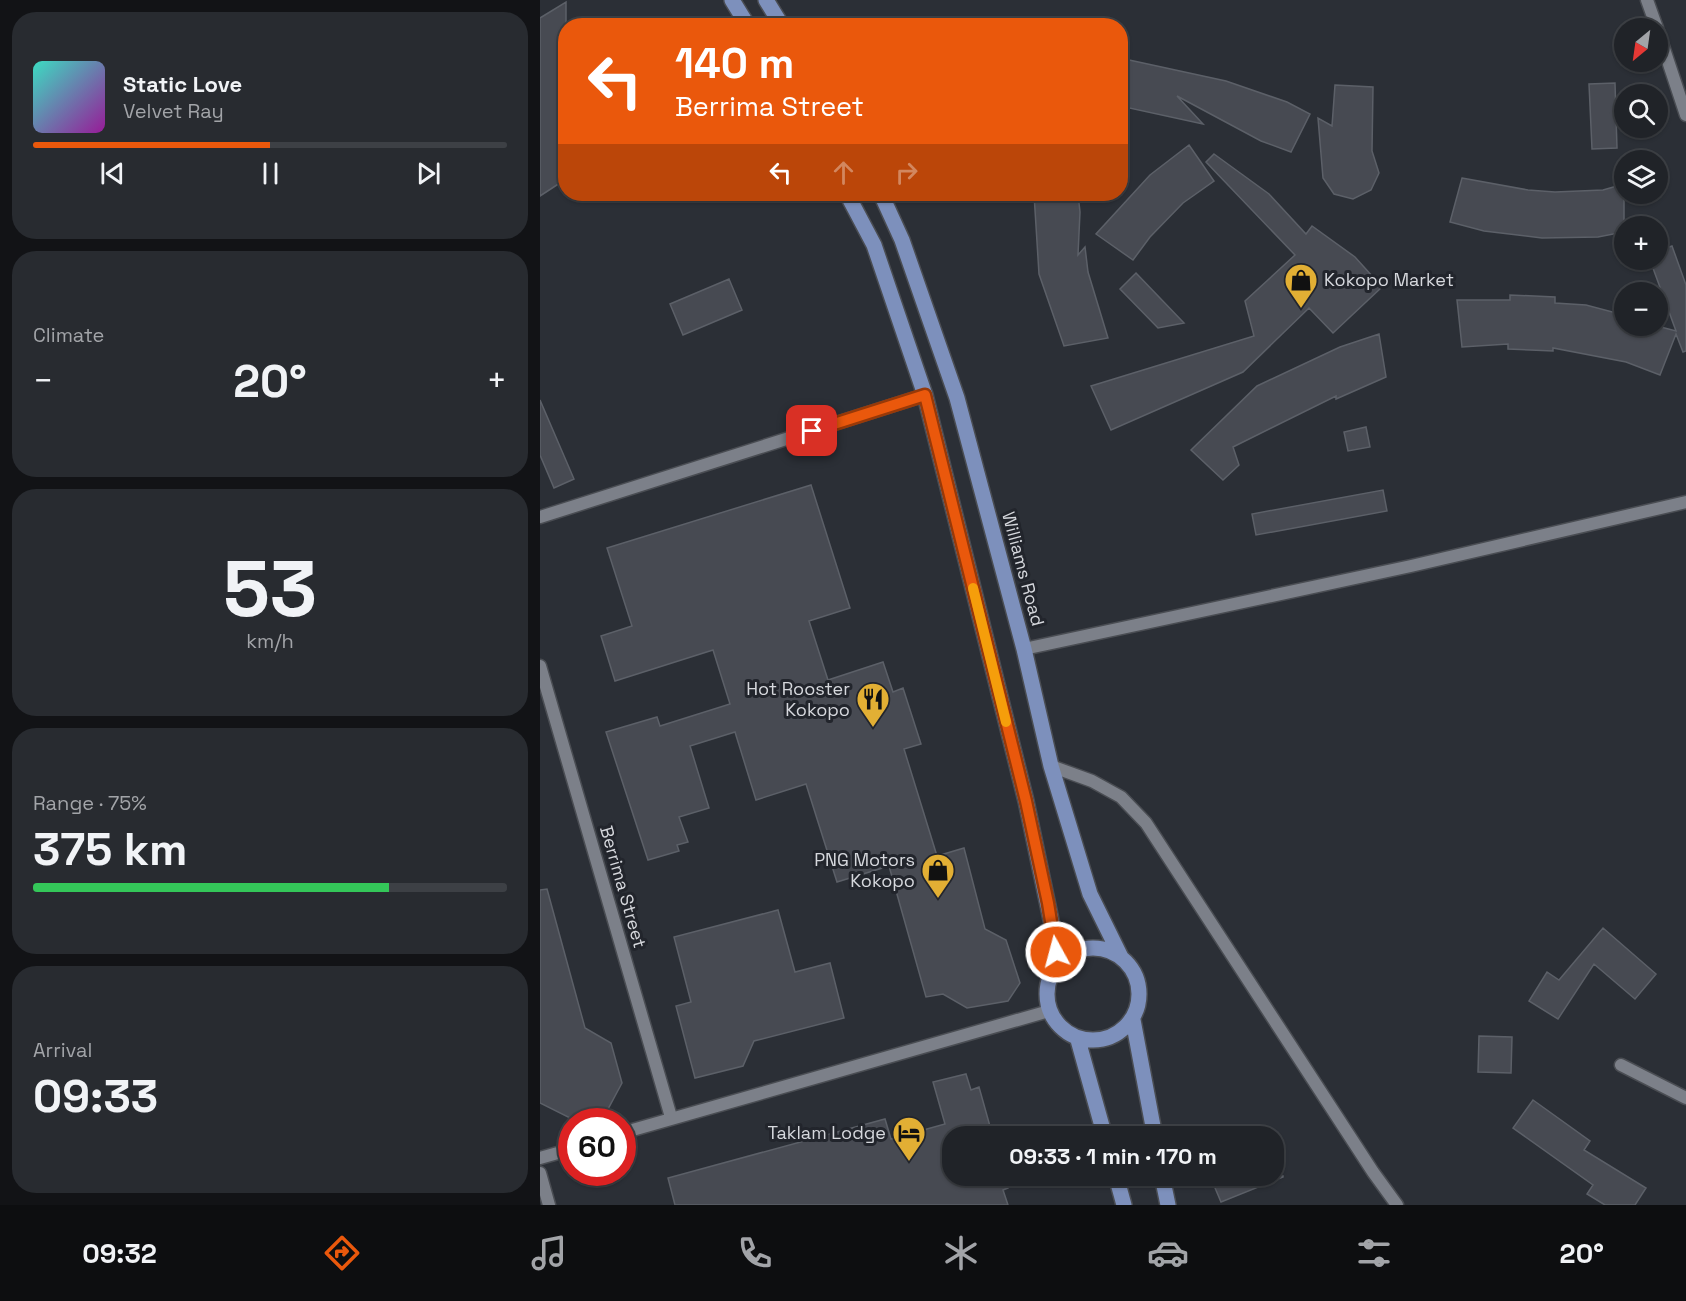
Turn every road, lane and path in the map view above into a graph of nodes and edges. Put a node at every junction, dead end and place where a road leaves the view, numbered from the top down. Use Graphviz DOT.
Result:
graph roads {
  1 [pos="732,0"];
  2 [pos="766,0"];
  3 [pos="1647,0"];
  4 [pos="743,18"];
  5 [pos="777,18"];
  6 [pos="1653,18"];
  7 [pos="1668,62"];
  8 [pos="1686,115"];
  9 [pos="851,201"];
  10 [pos="884,201"];
  11 [pos="925,395"];
  12 [pos="1686,502"];
  13 [pos="540,517"];
  14 [pos="1024,649"];
  15 [pos="540,666"];
  16 [pos="1051,766"];
  17 [pos="1121,957"];
  18 [pos="1057,964"];
  19 [pos="1049,1011"];
  20 [pos="1133,1020"];
  21 [pos="1078,1040"];
  22 [pos="1621,1065"];
  23 [pos="1686,1098"];
  24 [pos="671,1118"];
  25 [pos="1102,1126"];
  26 [pos="1153,1126"];
  27 [pos="636,1128"];
  28 [pos="558,1153"];
  29 [pos="540,1158"];
  30 [pos="540,1173"];
  31 [pos="1119,1186"];
  32 [pos="1164,1186"];
  33 [pos="549,1205"];
  34 [pos="1124,1205"];
  35 [pos="1168,1205"];
  36 [pos="1397,1205"];
  1 -- 4 [label="main road"];
  2 -- 5 [label="main road"];
  3 -- 6 [label="street"];
  7 -- 8 [label="street"];
  9 -- 11 [label="main road"];
  10 -- 14 [label="main road, Williams Road"];
  11 -- 13 [label="street"];
  11 -- 18 [label="main road"];
  12 -- 14 [label="street"];
  14 -- 16 [label="main road, Williams Road"];
  15 -- 24 [label="street, Berrima Street"];
  16 -- 17 [label="main road, Williams Road"];
  16 -- 36 [label="street"];
  17 -- 18 [label="main road"];
  17 -- 20 [label="main road, Williams Road"];
  18 -- 19 [label="main road"];
  19 -- 21 [label="main road"];
  19 -- 24 [label="street"];
  20 -- 21 [label="main road"];
  20 -- 26 [label="main road, Williams Road"];
  21 -- 25 [label="main road"];
  22 -- 23 [label="street"];
  24 -- 27 [label="street"];
  28 -- 29 [label="street"];
  30 -- 33 [label="street"];
  31 -- 34 [label="main road"];
  32 -- 35 [label="main road"];
}
